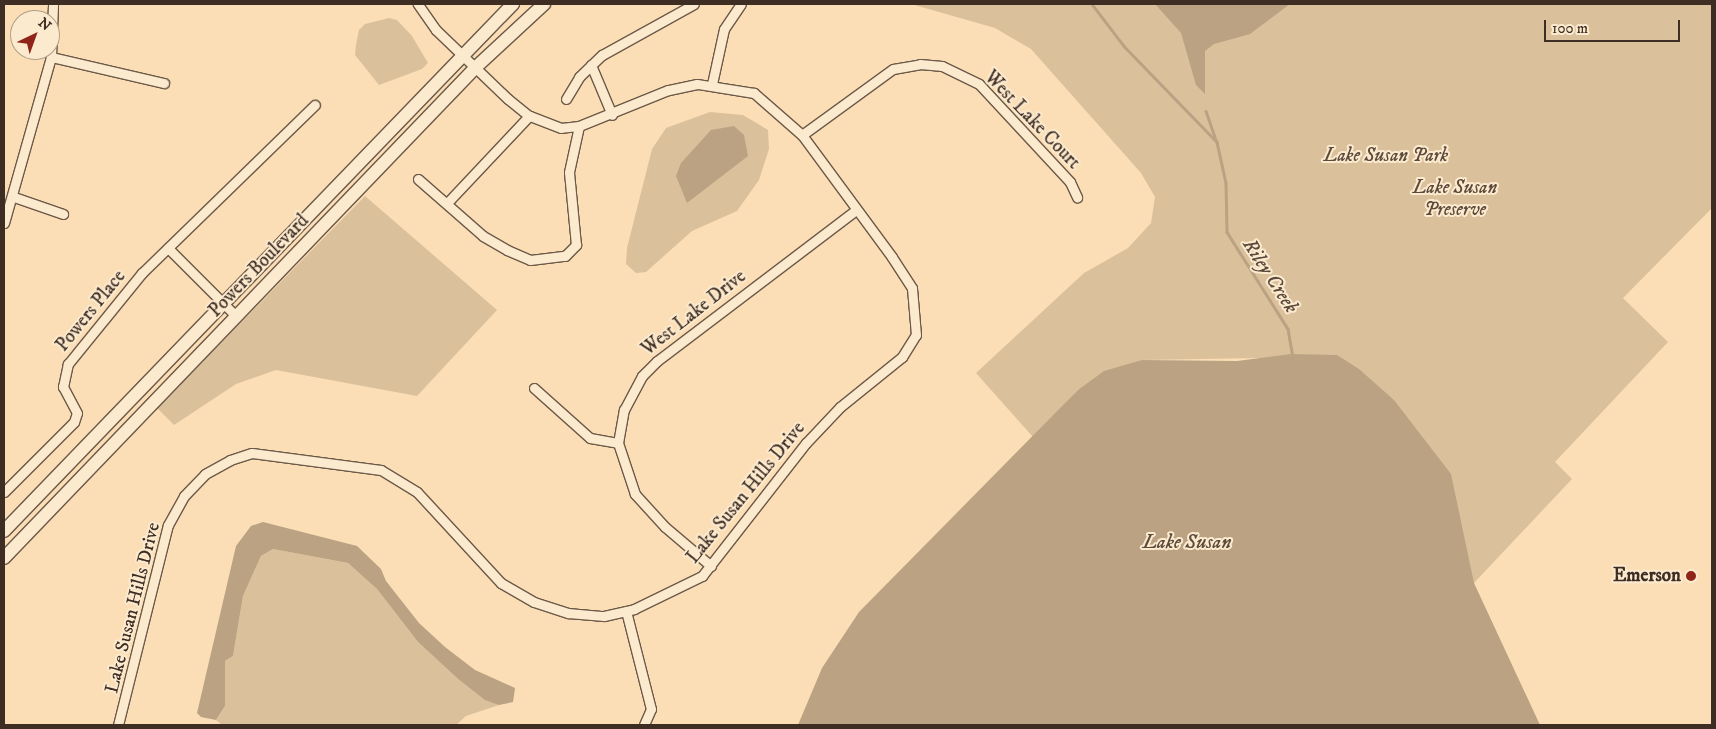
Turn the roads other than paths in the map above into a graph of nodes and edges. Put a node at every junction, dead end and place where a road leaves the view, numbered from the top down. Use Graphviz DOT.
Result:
graph roads {
  1 [pos="418,4"];
  2 [pos="513,4"];
  3 [pos="544,4"];
  4 [pos="694,4"];
  5 [pos="737,5"];
  6 [pos="462,53"];
  7 [pos="60,59"];
  8 [pos="50,60"];
  9 [pos="591,65"];
  10 [pos="476,67"];
  11 [pos="164,83"];
  12 [pos="712,84"];
  13 [pos="566,99"];
  14 [pos="315,105"];
  15 [pos="612,115"];
  16 [pos="529,116"];
  17 [pos="578,126"];
  18 [pos="802,135"];
  19 [pos="418,179"];
  20 [pos="14,197"];
  21 [pos="1077,197"];
  22 [pos="447,203"];
  23 [pos="856,210"];
  24 [pos="63,214"];
  25 [pos="4,223"];
  26 [pos="168,248"];
  27 [pos="223,304"];
  28 [pos="236,316"];
  29 [pos="534,388"];
  30 [pos="618,443"];
  31 [pos="4,492"];
  32 [pos="4,531"];
  33 [pos="4,558"];
  34 [pos="711,566"];
  35 [pos="626,611"];
  36 [pos="118,725"];
  37 [pos="644,725"];
  1 -- 6 [label="street, Lake Susan Hills Drive"];
  2 -- 6 [label="main road, Powers Boulevard"];
  3 -- 10 [label="main road, Powers Boulevard"];
  4 -- 9 [label="street"];
  5 -- 12 [label="street"];
  6 -- 10 [label="street, Lake Susan Hills Drive"];
  6 -- 27 [label="main road, Powers Boulevard"];
  7 -- 11 [label="street"];
  8 -- 20 [label="street"];
  9 -- 13 [label="street"];
  9 -- 15 [label="street"];
  10 -- 16 [label="street, Lake Susan Hills Drive"];
  10 -- 28 [label="main road, Powers Boulevard"];
  12 -- 15 [label="street, Lake Susan Hills Drive"];
  12 -- 18 [label="street, Lake Susan Hills Drive"];
  14 -- 26 [label="street, Powers Place"];
  15 -- 17 [label="street, Lake Susan Hills Drive"];
  16 -- 17 [label="street, Lake Susan Hills Drive"];
  16 -- 22 [label="street"];
  17 -- 22 [label="street"];
  18 -- 21 [label="street, West Lake Court"];
  18 -- 23 [label="street, Lake Susan Hills Drive"];
  19 -- 22 [label="street"];
  20 -- 24 [label="street"];
  20 -- 25 [label="street"];
  23 -- 30 [label="street, West Lake Drive"];
  23 -- 34 [label="street, Lake Susan Hills Drive"];
  26 -- 27 [label="street"];
  26 -- 31 [label="street, Powers Place"];
  27 -- 28 [label="street"];
  27 -- 32 [label="main road, Powers Boulevard"];
  28 -- 33 [label="main road, Powers Boulevard"];
  29 -- 30 [label="street"];
  30 -- 34 [label="street, West Lake Drive"];
  34 -- 35 [label="street, Lake Susan Hills Drive"];
  35 -- 36 [label="street, Lake Susan Hills Drive"];
  35 -- 37 [label="street"];
}
